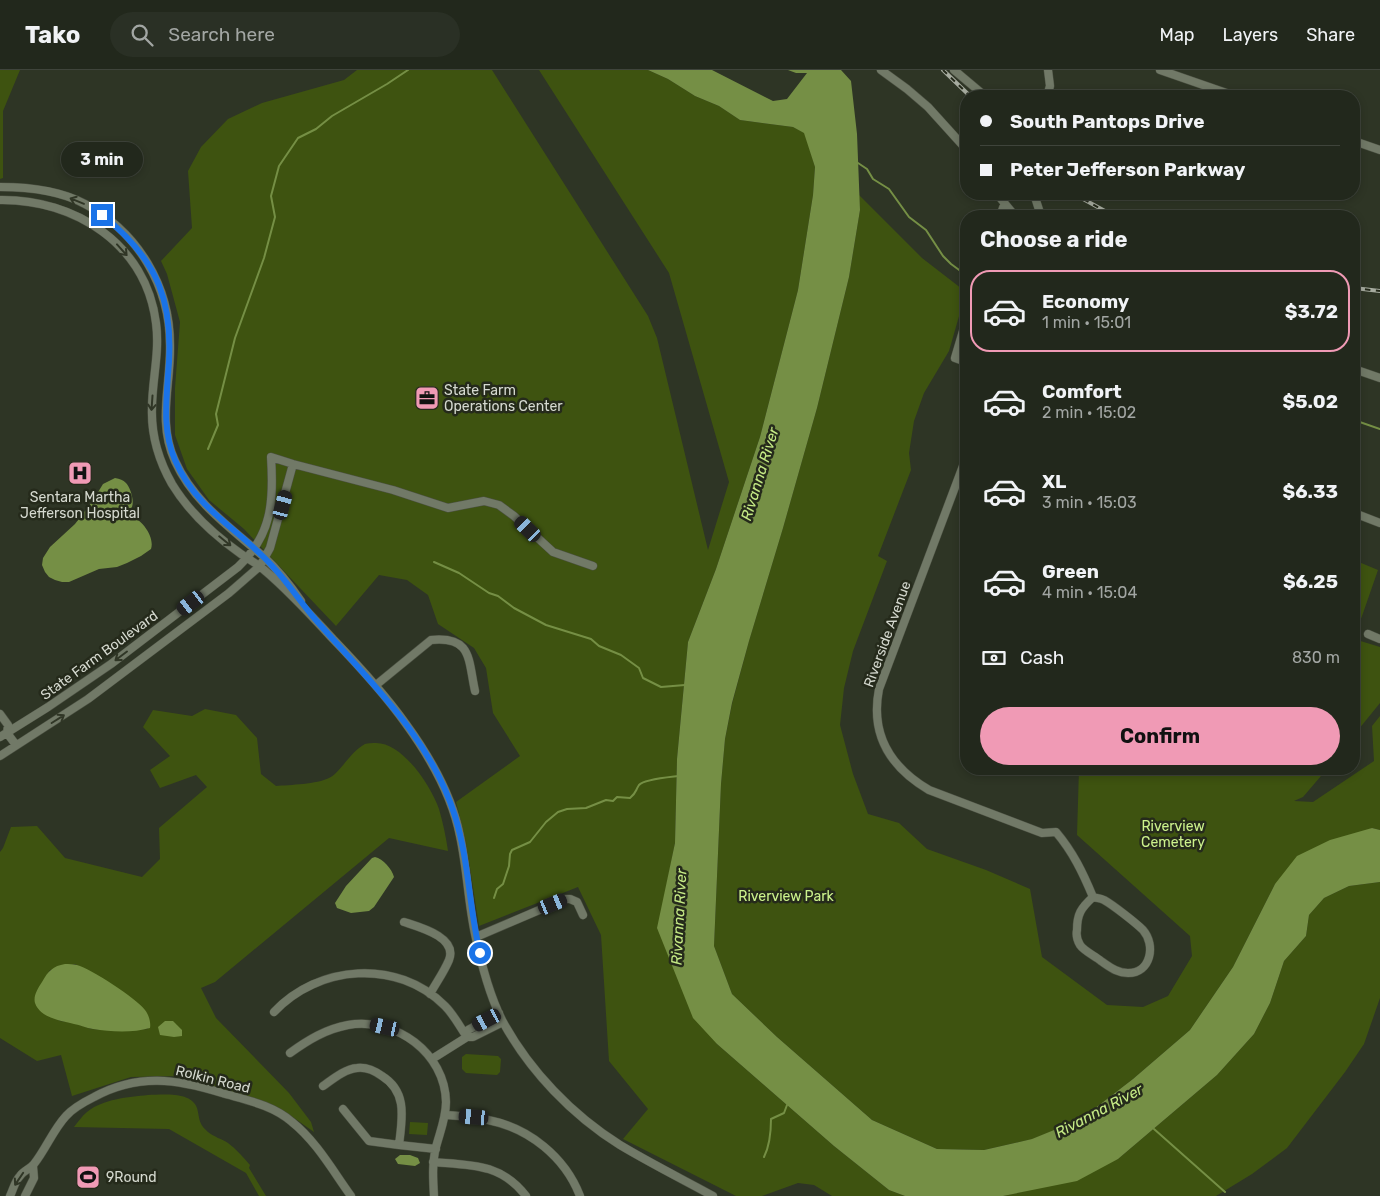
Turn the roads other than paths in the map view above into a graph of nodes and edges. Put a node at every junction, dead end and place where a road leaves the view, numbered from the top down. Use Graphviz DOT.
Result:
graph roads {
  1 [pos="880,70"];
  2 [pos="954,70"];
  3 [pos="1048,70"];
  4 [pos="1160,70"];
  5 [pos="978,90"];
  6 [pos="1049,90"];
  7 [pos="1218,90"];
  8 [pos="960,142"];
  9 [pos="1360,142"];
  10 [pos="1380,150"];
  11 [pos="0,187"];
  12 [pos="0,200"];
  13 [pos="1001,200"];
  14 [pos="1004,205"];
  15 [pos="1002,210"];
  16 [pos="1009,210"];
  17 [pos="960,341"];
  18 [pos="960,360"];
  19 [pos="1360,371"];
  20 [pos="1380,378"];
  21 [pos="292,464"];
  22 [pos="960,474"];
  23 [pos="1360,515"];
  24 [pos="1380,523"];
  25 [pos="255,550"];
  26 [pos="248,558"];
  27 [pos="265,558"];
  28 [pos="260,566"];
  29 [pos="593,566"];
  30 [pos="313,618"];
  31 [pos="1368,634"];
  32 [pos="1380,639"];
  33 [pos="376,685"];
  34 [pos="475,691"];
  35 [pos="0,714"];
  36 [pos="2,734"];
  37 [pos="16,744"];
  38 [pos="0,756"];
  39 [pos="1092,897"];
  40 [pos="583,915"];
  41 [pos="404,922"];
  42 [pos="476,937"];
  43 [pos="430,994"];
  44 [pos="274,1012"];
  45 [pos="499,1013"];
  46 [pos="503,1022"];
  47 [pos="467,1037"];
  48 [pos="290,1053"];
  49 [pos="432,1059"];
  50 [pos="323,1086"];
  51 [pos="343,1109"];
  52 [pos="445,1115"];
  53 [pos="399,1145"];
  54 [pos="436,1149"];
  55 [pos="433,1162"];
  56 [pos="33,1166"];
  57 [pos="10,1196"];
  58 [pos="25,1196"];
  59 [pos="351,1196"];
  60 [pos="434,1196"];
  61 [pos="526,1196"];
  62 [pos="580,1196"];
  63 [pos="713,1196"];
  1 -- 8 [label="street"];
  2 -- 5 [label="street"];
  3 -- 6 [label="street"];
  4 -- 7 [label="street"];
  9 -- 10 [label="street"];
  25 -- 11 [label="street, one-way"];
  12 -- 26 [label="street, one-way"];
  13 -- 14 [label="street"];
  14 -- 15 [label="street"];
  14 -- 16 [label="street"];
  17 -- 18 [label="street"];
  19 -- 20 [label="street"];
  21 -- 25 [label="street, State Farm Boulevard"];
  21 -- 27 [label="street, State Farm Boulevard"];
  21 -- 29 [label="street, State Farm Boulevard"];
  22 -- 39 [label="street, Riverside Avenue"];
  23 -- 24 [label="street"];
  25 -- 26 [label="street, State Farm Boulevard"];
  25 -- 27 [label="street"];
  26 -- 28 [label="street"];
  26 -- 36 [label="street, State Farm Boulevard, one-way"];
  27 -- 28 [label="street, State Farm Boulevard"];
  27 -- 30 [label="street"];
  28 -- 30 [label="street"];
  37 -- 28 [label="street, State Farm Boulevard, one-way"];
  30 -- 33 [label="street"];
  31 -- 32 [label="street"];
  33 -- 34 [label="street"];
  33 -- 42 [label="street"];
  35 -- 36 [label="street"];
  36 -- 37 [label="street"];
  37 -- 38 [label="street, State Farm Boulevard"];
  39 -- 39 [label="street"];
  40 -- 42 [label="street"];
  41 -- 43 [label="street"];
  42 -- 45 [label="street"];
  43 -- 44 [label="street"];
  43 -- 47 [label="street"];
  45 -- 46 [label="street"];
  45 -- 47 [label="street"];
  46 -- 47 [label="street"];
  46 -- 63 [label="street"];
  47 -- 49 [label="street"];
  48 -- 49 [label="street"];
  49 -- 52 [label="street"];
  50 -- 53 [label="street"];
  51 -- 53 [label="street"];
  52 -- 54 [label="street"];
  52 -- 62 [label="street"];
  53 -- 54 [label="street"];
  54 -- 55 [label="street"];
  55 -- 60 [label="street"];
  55 -- 61 [label="street"];
  56 -- 57 [label="street, Rolkin Road, one-way"];
  56 -- 58 [label="street, Rolkin Road"];
  56 -- 59 [label="street, Rolkin Road"];
}
